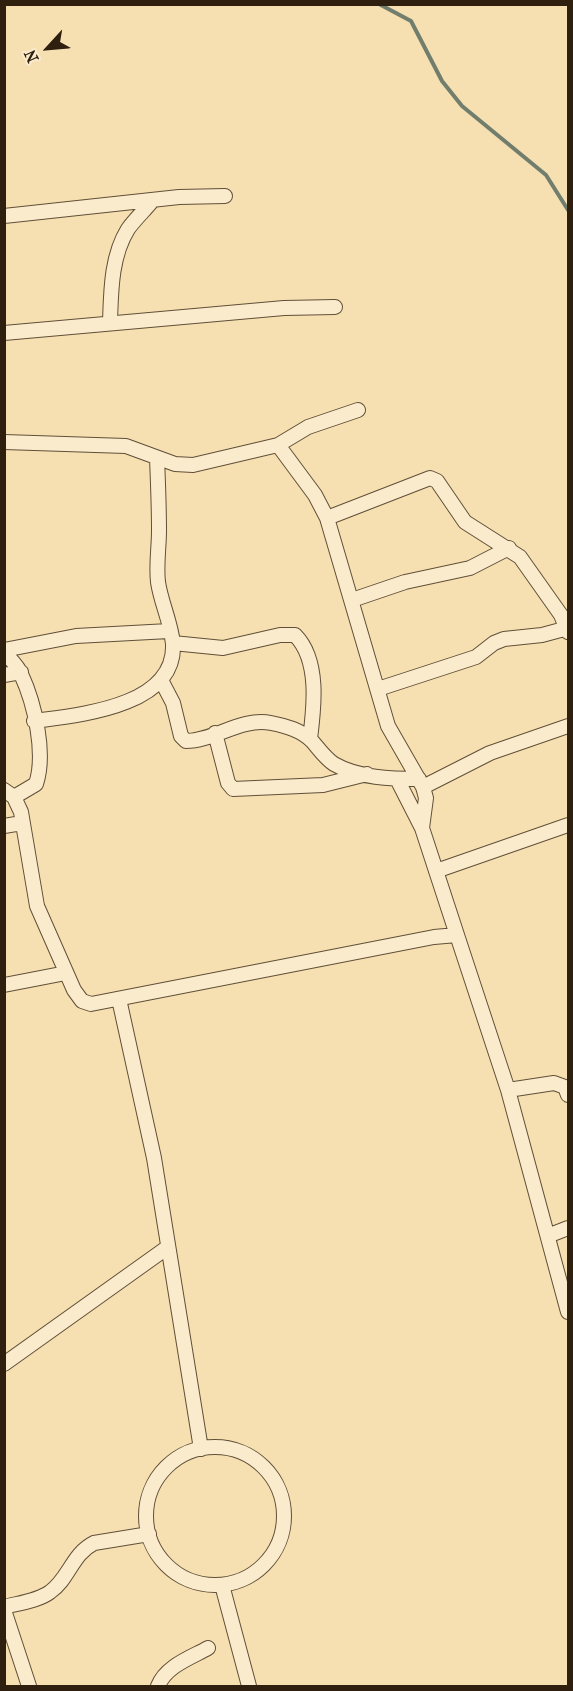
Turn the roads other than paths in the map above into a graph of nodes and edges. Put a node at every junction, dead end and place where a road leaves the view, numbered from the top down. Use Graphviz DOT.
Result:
graph roads {
  1 [pos="225,196"];
  2 [pos="153,200"];
  3 [pos="4,216"];
  4 [pos="335,307"];
  5 [pos="110,322"];
  6 [pos="4,333"];
  7 [pos="357,410"];
  8 [pos="4,442"];
  9 [pos="278,445"];
  10 [pos="158,458"];
  11 [pos="327,518"];
  12 [pos="509,548"];
  13 [pos="352,600"];
  14 [pos="568,630"];
  15 [pos="171,637"];
  16 [pos="4,651"];
  17 [pos="21,672"];
  18 [pos="4,675"];
  19 [pos="161,680"];
  20 [pos="378,689"];
  21 [pos="34,720"];
  22 [pos="568,726"];
  23 [pos="215,733"];
  24 [pos="310,739"];
  25 [pos="332,762"];
  26 [pos="367,774"];
  27 [pos="397,779"];
  28 [pos="421,783"];
  29 [pos="323,785"];
  30 [pos="9,794"];
  31 [pos="22,823"];
  32 [pos="568,825"];
  33 [pos="4,826"];
  34 [pos="422,828"];
  35 [pos="436,871"];
  36 [pos="457,935"];
  37 [pos="66,973"];
  38 [pos="4,985"];
  39 [pos="119,999"];
  40 [pos="508,1090"];
  41 [pos="568,1095"];
  42 [pos="568,1228"];
  43 [pos="550,1235"];
  44 [pos="168,1247"];
  45 [pos="568,1312"];
  46 [pos="4,1364"];
  47 [pos="201,1449"];
  48 [pos="149,1534"];
  49 [pos="222,1585"];
  50 [pos="4,1608"];
  51 [pos="208,1648"];
  52 [pos="29,1686"];
  53 [pos="158,1686"];
  54 [pos="249,1686"];
  1 -- 2 [label="street"];
  2 -- 3 [label="street"];
  2 -- 5 [label="street"];
  4 -- 5 [label="street"];
  5 -- 6 [label="street"];
  7 -- 9 [label="street"];
  8 -- 10 [label="street"];
  9 -- 10 [label="street"];
  9 -- 11 [label="street"];
  10 -- 15 [label="street"];
  11 -- 12 [label="street"];
  11 -- 13 [label="street"];
  12 -- 13 [label="street"];
  12 -- 14 [label="street"];
  13 -- 20 [label="street"];
  14 -- 20 [label="street"];
  15 -- 16 [label="street"];
  15 -- 19 [label="street"];
  15 -- 24 [label="street"];
  16 -- 17 [label="street"];
  17 -- 18 [label="street"];
  17 -- 21 [label="street"];
  19 -- 21 [label="street"];
  19 -- 23 [label="street"];
  20 -- 28 [label="street"];
  21 -- 30 [label="street"];
  22 -- 28 [label="street"];
  23 -- 24 [label="street"];
  23 -- 29 [label="street"];
  24 -- 25 [label="street"];
  25 -- 26 [label="street"];
  25 -- 29 [label="street"];
  26 -- 27 [label="street"];
  26 -- 29 [label="street"];
  27 -- 28 [label="street"];
  27 -- 34 [label="street"];
  28 -- 34 [label="street"];
  30 -- 31 [label="street"];
  31 -- 33 [label="street"];
  31 -- 37 [label="street"];
  32 -- 35 [label="street"];
  34 -- 35 [label="street"];
  35 -- 36 [label="street"];
  36 -- 39 [label="street"];
  36 -- 40 [label="street"];
  37 -- 38 [label="street"];
  37 -- 39 [label="street"];
  39 -- 44 [label="street"];
  40 -- 41 [label="street"];
  40 -- 43 [label="street"];
  42 -- 43 [label="street"];
  43 -- 45 [label="street"];
  44 -- 46 [label="street"];
  44 -- 47 [label="street"];
  47 -- 48 [label="street"];
  47 -- 49 [label="street"];
  48 -- 49 [label="street"];
  48 -- 50 [label="street"];
  49 -- 54 [label="street"];
  50 -- 52 [label="street"];
  51 -- 53 [label="street"];
}
